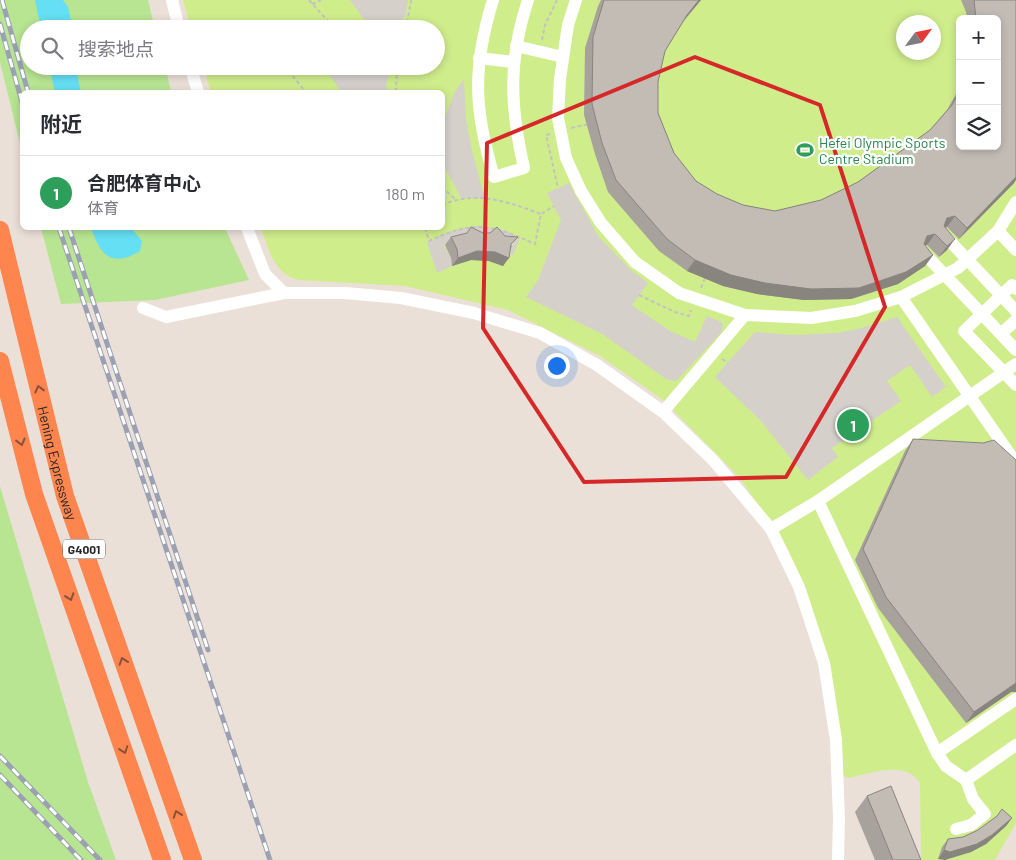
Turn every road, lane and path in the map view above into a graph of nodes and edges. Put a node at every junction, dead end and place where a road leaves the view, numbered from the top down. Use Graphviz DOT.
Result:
graph roads {
  1 [pos="172,0"];
  2 [pos="309,0"];
  3 [pos="321,0"];
  4 [pos="411,0"];
  5 [pos="493,0"];
  6 [pos="528,0"];
  7 [pos="557,0"];
  8 [pos="576,0"];
  9 [pos="312,4"];
  10 [pos="177,20"];
  11 [pos="327,20"];
  12 [pos="408,20"];
  13 [pos="516,46"];
  14 [pos="539,51"];
  15 [pos="563,57"];
  16 [pos="479,58"];
  17 [pos="513,62"];
  18 [pos="193,75"];
  19 [pos="292,75"];
  20 [pos="397,75"];
  21 [pos="197,90"];
  22 [pos="304,90"];
  23 [pos="396,90"];
  24 [pos="549,150"];
  25 [pos="558,188"];
  26 [pos="445,189"];
  27 [pos="455,199"];
  28 [pos="1016,202"];
  29 [pos="445,204"];
  30 [pos="554,206"];
  31 [pos="541,214"];
  32 [pos="0,230"];
  33 [pos="248,230"];
  34 [pos="426,230"];
  35 [pos="998,231"];
  36 [pos="944,235"];
  37 [pos="1016,250"];
  38 [pos="924,253"];
  39 [pos="1016,275"];
  40 [pos="1016,289"];
  41 [pos="996,291"];
  42 [pos="284,293"];
  43 [pos="639,295"];
  44 [pos="901,297"];
  45 [pos="143,308"];
  46 [pos="977,311"];
  47 [pos="1016,311"];
  48 [pos="675,312"];
  49 [pos="745,315"];
  50 [pos="1016,320"];
  51 [pos="1001,334"];
  52 [pos="1016,350"];
  53 [pos="0,361"];
  54 [pos="1016,364"];
  55 [pos="1004,372"];
  56 [pos="1016,385"];
  57 [pos="970,397"];
  58 [pos="663,412"];
  59 [pos="1016,463"];
  60 [pos="818,501"];
  61 [pos="771,530"];
  62 [pos="1016,699"];
  63 [pos="1016,744"];
  64 [pos="937,753"];
  65 [pos="966,780"];
  66 [pos="956,829"];
  67 [pos="162,860"];
  68 [pos="193,860"];
  69 [pos="838,860"];
  1 -- 10 [label="street"];
  2 -- 9 [label="path"];
  3 -- 9 [label="path"];
  4 -- 12 [label="path"];
  5 -- 16 [label="street"];
  6 -- 13 [label="street"];
  7 -- 14 [label="path"];
  8 -- 15 [label="street"];
  9 -- 11 [label="path"];
  13 -- 14 [label="street"];
  13 -- 17 [label="street"];
  14 -- 15 [label="street"];
  15 -- 49 [label="street"];
  16 -- 17 [label="street"];
  16 -- 17 [label="street"];
  18 -- 21 [label="street"];
  19 -- 22 [label="path"];
  20 -- 23 [label="path"];
  24 -- 25 [label="path"];
  26 -- 27 [label="path"];
  27 -- 29 [label="path"];
  27 -- 31 [label="path"];
  28 -- 35 [label="street"];
  30 -- 31 [label="path"];
  31 -- 34 [label="path"];
  68 -- 32 [label="highway, Hening Expressway / G4001, one-way"];
  33 -- 42 [label="street"];
  35 -- 37 [label="street"];
  35 -- 44 [label="street"];
  36 -- 41 [label="street"];
  38 -- 46 [label="street"];
  39 -- 41 [label="street"];
  40 -- 55 [label="street"];
  41 -- 46 [label="street"];
  41 -- 47 [label="street"];
  42 -- 45 [label="street"];
  42 -- 58 [label="street"];
  43 -- 48 [label="path"];
  44 -- 49 [label="street"];
  44 -- 57 [label="street"];
  46 -- 51 [label="street"];
  49 -- 58 [label="street"];
  50 -- 51 [label="street"];
  51 -- 52 [label="street"];
  53 -- 67 [label="highway, G4001, one-way"];
  54 -- 55 [label="street"];
  55 -- 56 [label="street"];
  55 -- 57 [label="street"];
  57 -- 59 [label="street"];
  57 -- 60 [label="street"];
  58 -- 61 [label="street"];
  60 -- 61 [label="street"];
  60 -- 64 [label="street"];
  61 -- 69 [label="street"];
  62 -- 64 [label="street"];
  63 -- 65 [label="street"];
  64 -- 65 [label="street"];
  65 -- 66 [label="street"];
}
